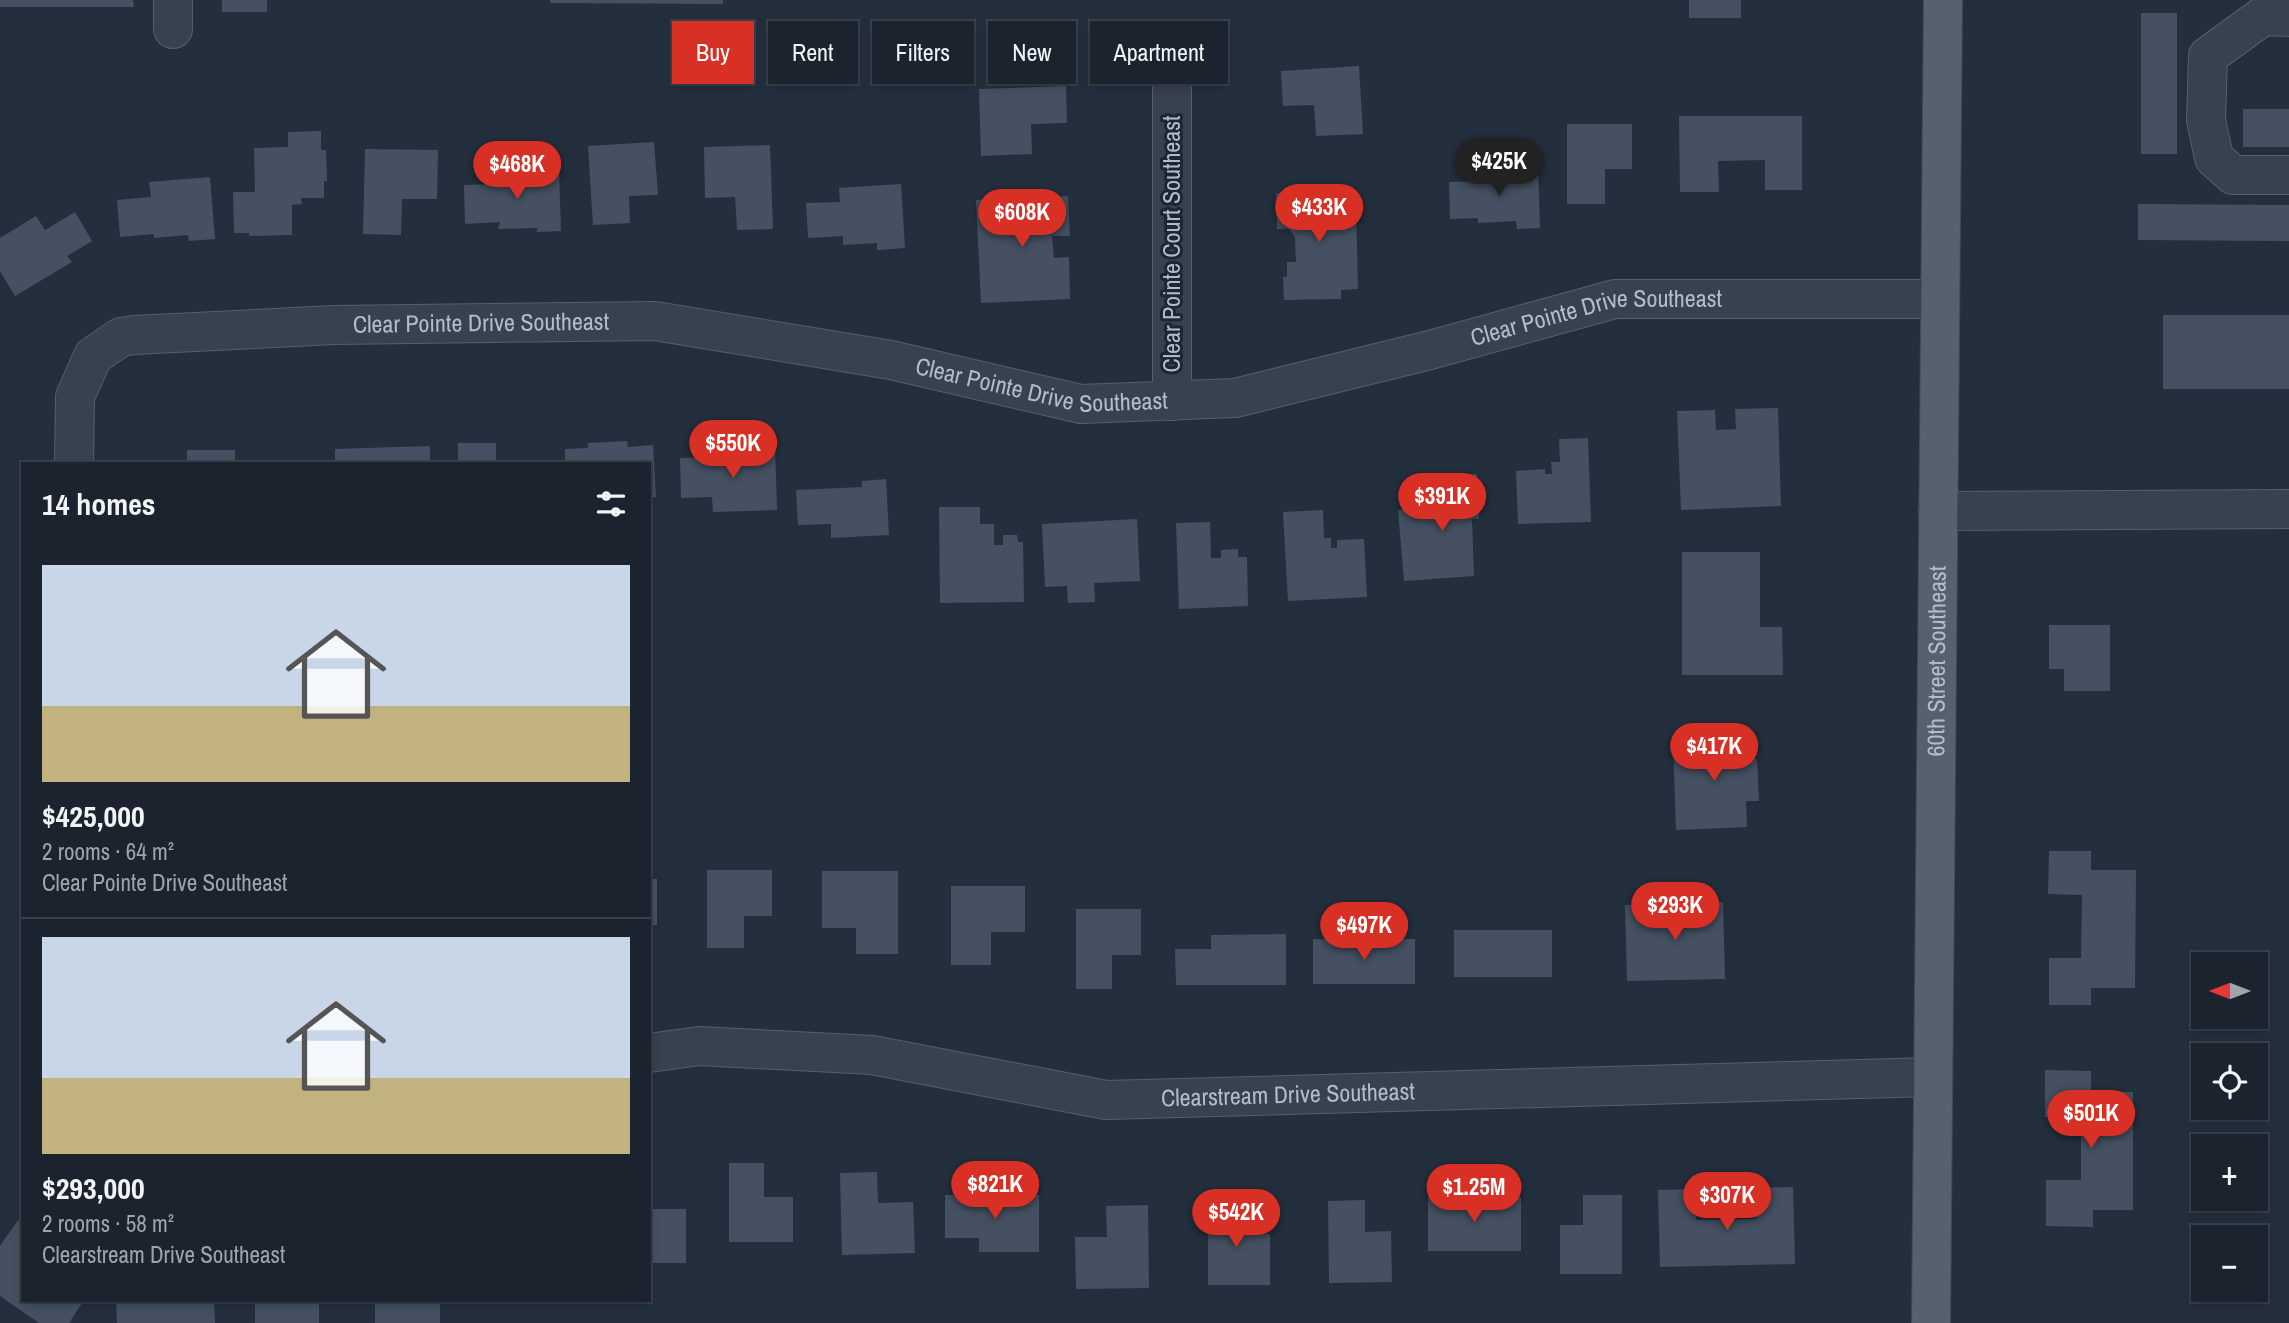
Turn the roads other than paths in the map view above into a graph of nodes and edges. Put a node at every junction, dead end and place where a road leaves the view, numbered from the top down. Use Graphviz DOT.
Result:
graph roads {
  1 [pos="1943,0"];
  2 [pos="2272,11"];
  3 [pos="1172,88"];
  4 [pos="2289,175"];
  5 [pos="1940,299"];
  6 [pos="1172,401"];
  7 [pos="74,462"];
  8 [pos="2289,509"];
  9 [pos="1938,511"];
  10 [pos="651,1054"];
  11 [pos="1933,1077"];
  12 [pos="1931,1323"];
  1 -- 5 [label="main road, 60th Street Southeast"];
  2 -- 4 [label="street"];
  3 -- 6 [label="street, Clear Pointe Court Southeast"];
  5 -- 6 [label="street, Clear Pointe Drive Southeast"];
  5 -- 9 [label="main road, 60th Street Southeast"];
  6 -- 7 [label="street, Clear Pointe Drive Southeast"];
  8 -- 9 [label="street"];
  9 -- 11 [label="main road, 60th Street Southeast"];
  10 -- 11 [label="street, Clearstream Drive Southeast"];
  11 -- 12 [label="main road, 60th Street Southeast"];
}
